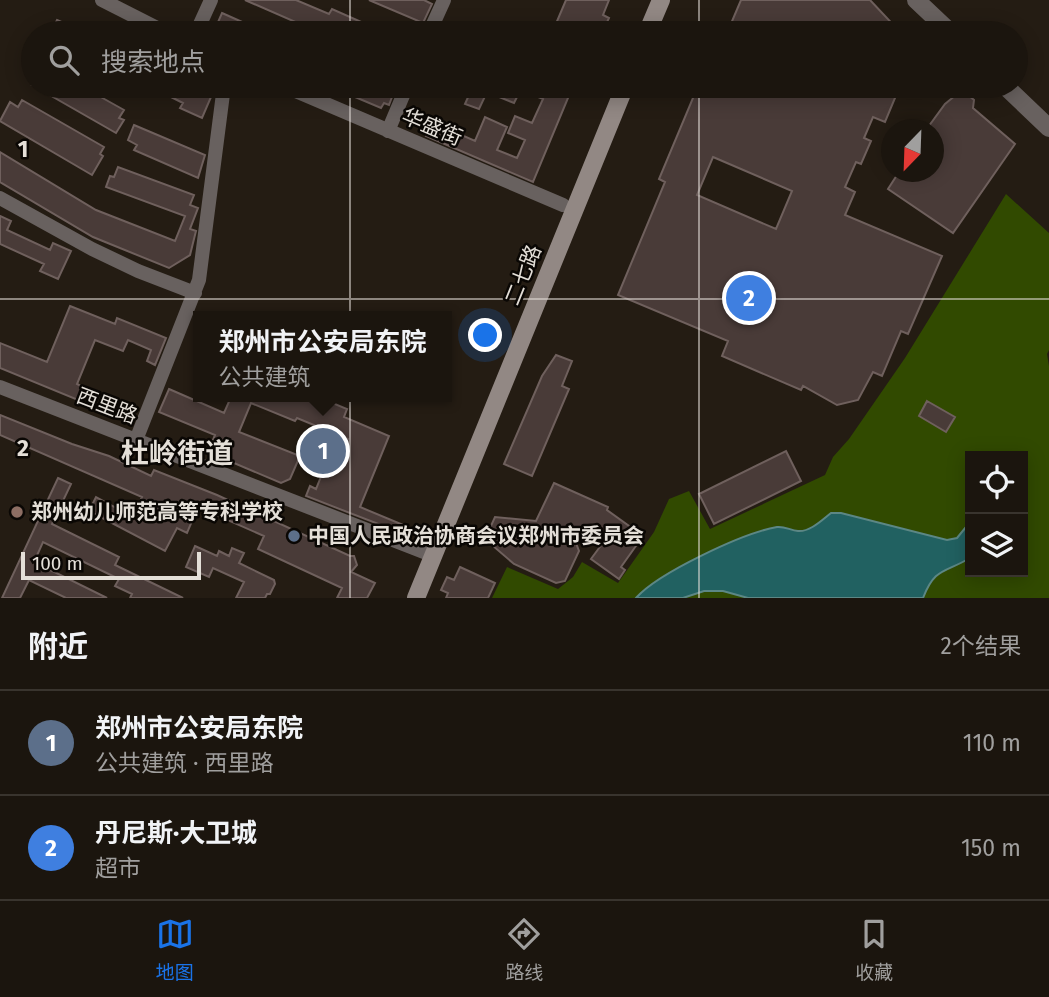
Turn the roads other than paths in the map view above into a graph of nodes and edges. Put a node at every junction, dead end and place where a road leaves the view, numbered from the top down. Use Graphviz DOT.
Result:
graph roads {
  1 [pos="102,0"];
  2 [pos="211,0"];
  3 [pos="443,0"];
  4 [pos="648,0"];
  5 [pos="661,0"];
  6 [pos="916,0"];
  7 [pos="143,21"];
  8 [pos="201,21"];
  9 [pos="434,21"];
  10 [pos="640,21"];
  11 [pos="652,21"];
  12 [pos="938,21"];
  13 [pos="222,98"];
  14 [pos="312,98"];
  15 [pos="402,98"];
  16 [pos="608,98"];
  17 [pos="620,98"];
  18 [pos="1018,98"];
  19 [pos="1049,128"];
  20 [pos="388,131"];
  21 [pos="0,198"];
  22 [pos="563,205"];
  23 [pos="195,293"];
  24 [pos="0,387"];
  25 [pos="136,440"];
  26 [pos="430,554"];
  27 [pos="405,598"];
  28 [pos="416,598"];
  1 -- 7 [label="street"];
  2 -- 8 [label="street"];
  3 -- 9 [label="street"];
  4 -- 10 [label="main road"];
  5 -- 11 [label="main road"];
  6 -- 12 [label="street"];
  13 -- 23 [label="street"];
  14 -- 20 [label="street, 华盛街"];
  15 -- 20 [label="street"];
  16 -- 22 [label="main road, 二七路"];
  17 -- 26 [label="main road, 二七路"];
  18 -- 19 [label="street"];
  20 -- 22 [label="street, 华盛街"];
  21 -- 23 [label="street"];
  22 -- 26 [label="main road, 二七路"];
  23 -- 25 [label="street"];
  24 -- 25 [label="street, 西里路"];
  25 -- 26 [label="street, 西里路"];
  26 -- 27 [label="main road, 二七路"];
  26 -- 28 [label="main road, 二七路"];
}
